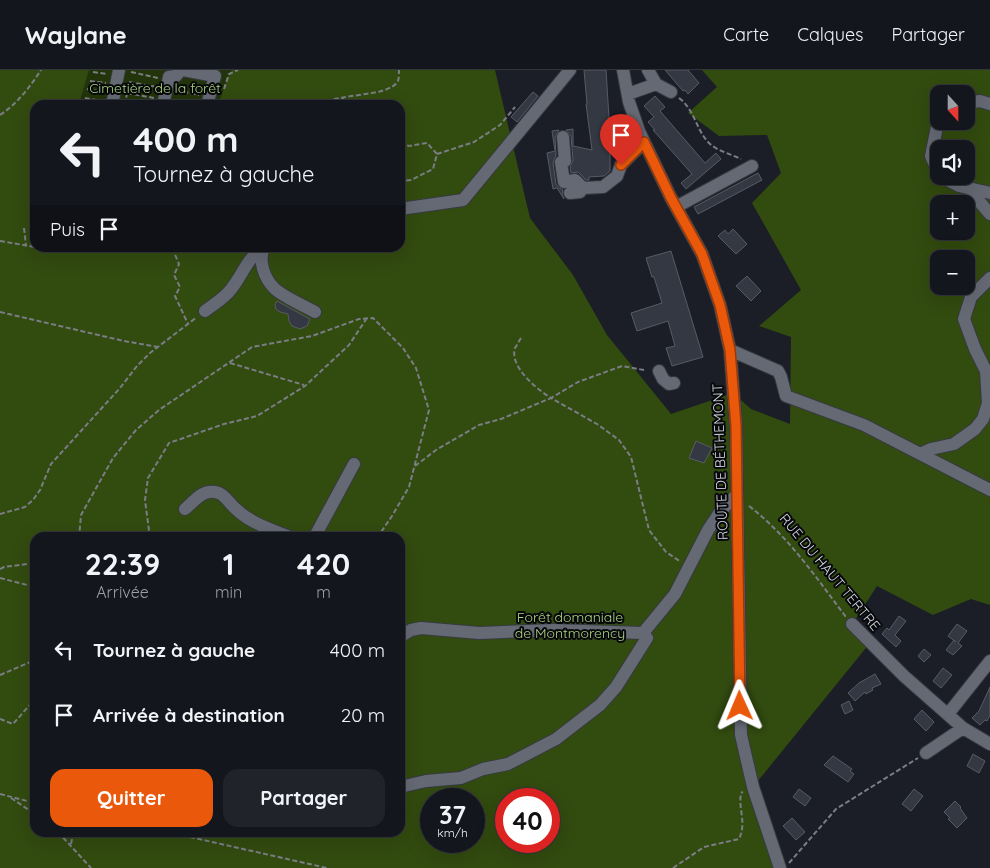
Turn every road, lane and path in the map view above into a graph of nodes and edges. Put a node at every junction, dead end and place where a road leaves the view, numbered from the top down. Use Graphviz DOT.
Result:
graph roads {
  1 [pos="41,70"];
  2 [pos="182,70"];
  3 [pos="238,70"];
  4 [pos="399,70"];
  5 [pos="570,70"];
  6 [pos="623,70"];
  7 [pos="648,70"];
  8 [pos="93,72"];
  9 [pos="165,74"];
  10 [pos="90,80"];
  11 [pos="656,84"];
  12 [pos="87,89"];
  13 [pos="116,91"];
  14 [pos="671,92"];
  15 [pos="628,94"];
  16 [pos="222,96"];
  17 [pos="342,97"];
  18 [pos="85,98"];
  19 [pos="130,100"];
  20 [pos="164,100"];
  21 [pos="208,100"];
  22 [pos="327,100"];
  23 [pos="344,100"];
  24 [pos="975,102"];
  25 [pos="990,104"];
  26 [pos="515,107"];
  27 [pos="0,115"];
  28 [pos="563,137"];
  29 [pos="644,142"];
  30 [pos="405,145"];
  31 [pos="437,154"];
  32 [pos="752,166"];
  33 [pos="405,181"];
  34 [pos="957,185"];
  35 [pos="967,187"];
  36 [pos="583,188"];
  37 [pos="990,192"];
  38 [pos="570,193"];
  39 [pos="676,207"];
  40 [pos="405,208"];
  41 [pos="990,214"];
  42 [pos="24,228"];
  43 [pos="0,241"];
  44 [pos="26,246"];
  45 [pos="30,246"];
  46 [pos="174,252"];
  47 [pos="256,252"];
  48 [pos="262,252"];
  49 [pos="990,278"];
  50 [pos="205,311"];
  51 [pos="0,312"];
  52 [pos="315,312"];
  53 [pos="368,318"];
  54 [pos="188,324"];
  55 [pos="521,338"];
  56 [pos="158,347"];
  57 [pos="730,350"];
  58 [pos="230,363"];
  59 [pos="644,370"];
  60 [pos="659,371"];
  61 [pos="674,383"];
  62 [pos="305,386"];
  63 [pos="551,398"];
  64 [pos="920,454"];
  65 [pos="354,464"];
  66 [pos="415,466"];
  67 [pos="990,490"];
  68 [pos="737,497"];
  69 [pos="185,509"];
  70 [pos="0,514"];
  71 [pos="80,532"];
  72 [pos="149,532"];
  73 [pos="277,532"];
  74 [pos="317,532"];
  75 [pos="381,532"];
  76 [pos="30,562"];
  77 [pos="689,568"];
  78 [pos="0,569"];
  79 [pos="0,578"];
  80 [pos="30,587"];
  81 [pos="852,624"];
  82 [pos="643,633"];
  83 [pos="405,634"];
  84 [pos="990,661"];
  85 [pos="30,662"];
  86 [pos="0,675"];
  87 [pos="30,705"];
  88 [pos="948,714"];
  89 [pos="0,719"];
  90 [pos="963,728"];
  91 [pos="990,744"];
  92 [pos="926,753"];
  93 [pos="405,786"];
  94 [pos="753,787"];
  95 [pos="0,794"];
  96 [pos="9,797"];
  97 [pos="30,802"];
  98 [pos="30,811"];
  99 [pos="63,837"];
  100 [pos="72,837"];
  101 [pos="190,837"];
  102 [pos="71,845"];
  103 [pos="91,868"];
  104 [pos="327,868"];
  105 [pos="673,868"];
  106 [pos="782,868"];
  1 -- 27 [label="path"];
  2 -- 9 [label="street"];
  2 -- 21 [label="street"];
  3 -- 16 [label="path"];
  4 -- 17 [label="path"];
  5 -- 40 [label="street"];
  6 -- 15 [label="street, ROUTE DE BÉTHEMONT"];
  7 -- 11 [label="street"];
  8 -- 13 [label="path"];
  9 -- 20 [label="street"];
  10 -- 13 [label="path"];
  11 -- 14 [label="street"];
  11 -- 15 [label="street"];
  12 -- 13 [label="path"];
  13 -- 18 [label="path"];
  13 -- 19 [label="path"];
  14 -- 32 [label="path"];
  15 -- 29 [label="street, ROUTE DE BÉTHEMONT"];
  17 -- 22 [label="path"];
  17 -- 23 [label="path"];
  24 -- 25 [label="street"];
  26 -- 31 [label="path"];
  28 -- 36 [label="street"];
  29 -- 36 [label="street"];
  29 -- 39 [label="street, ROUTE DE BÉTHEMONT"];
  30 -- 31 [label="path"];
  31 -- 33 [label="path"];
  32 -- 39 [label="street"];
  34 -- 35 [label="street"];
  35 -- 37 [label="street"];
  35 -- 41 [label="street"];
  36 -- 38 [label="street"];
  39 -- 57 [label="street, ROUTE DE BÉTHEMONT"];
  42 -- 44 [label="path"];
  43 -- 44 [label="path"];
  44 -- 45 [label="path"];
  46 -- 54 [label="path"];
  47 -- 50 [label="street"];
  48 -- 52 [label="street"];
  49 -- 64 [label="street"];
  50 -- 54 [label="path"];
  51 -- 56 [label="path"];
  53 -- 58 [label="path"];
  53 -- 62 [label="path"];
  53 -- 66 [label="path"];
  54 -- 56 [label="path"];
  55 -- 63 [label="path"];
  56 -- 70 [label="path"];
  57 -- 64 [label="street"];
  57 -- 68 [label="street, ROUTE DE BÉTHEMONT"];
  58 -- 62 [label="path"];
  58 -- 71 [label="path"];
  59 -- 63 [label="path"];
  60 -- 61 [label="street"];
  62 -- 72 [label="path"];
  63 -- 66 [label="path"];
  63 -- 77 [label="path"];
  64 -- 67 [label="street"];
  65 -- 74 [label="street"];
  66 -- 75 [label="path"];
  68 -- 77 [label="street"];
  68 -- 81 [label="path, RUE DU HAUT TERTRE"];
  68 -- 94 [label="street, ROUTE DE BÉTHEMONT"];
  69 -- 73 [label="street"];
  76 -- 78 [label="path"];
  77 -- 82 [label="street"];
  79 -- 80 [label="path"];
  81 -- 88 [label="street, RUE DU HAUT TERTRE"];
  82 -- 83 [label="street"];
  82 -- 93 [label="street"];
  84 -- 88 [label="street"];
  85 -- 86 [label="path"];
  87 -- 89 [label="path"];
  88 -- 90 [label="street, RUE DU HAUT TERTRE"];
  90 -- 91 [label="street, RUE DU HAUT TERTRE"];
  90 -- 92 [label="street"];
  92 -- 106 [label="path"];
  94 -- 105 [label="path"];
  94 -- 106 [label="street, ROUTE DE BÉTHEMONT"];
  95 -- 96 [label="path"];
  96 -- 97 [label="path"];
  96 -- 98 [label="path"];
  99 -- 102 [label="path"];
  100 -- 102 [label="path"];
  101 -- 104 [label="path"];
  102 -- 103 [label="path"];
}
